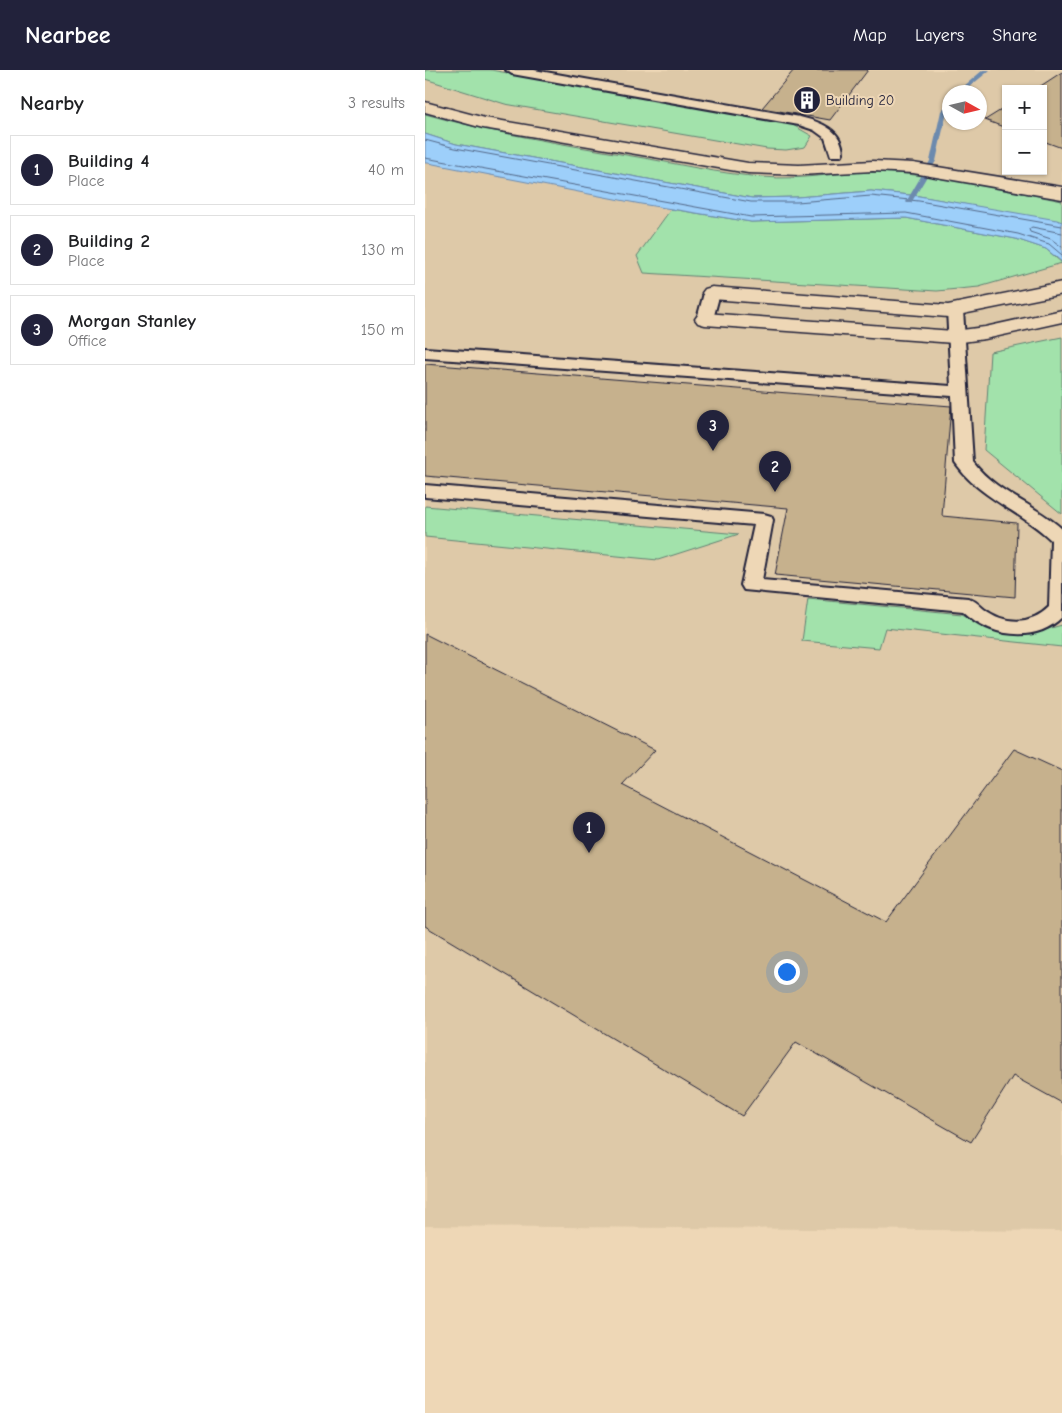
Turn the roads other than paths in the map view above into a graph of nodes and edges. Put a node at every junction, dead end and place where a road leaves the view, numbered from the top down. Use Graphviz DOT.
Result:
graph roads {
  1 [pos="512,70"];
  2 [pos="425,90"];
  3 [pos="425,107"];
  4 [pos="836,152"];
  5 [pos="1002,166"];
  6 [pos="1047,175"];
  7 [pos="1062,178"];
  8 [pos="1062,193"];
  9 [pos="1062,288"];
  10 [pos="712,293"];
  11 [pos="955,310"];
  12 [pos="1062,316"];
  13 [pos="705,319"];
  14 [pos="957,337"];
  15 [pos="425,353"];
  16 [pos="960,392"];
  17 [pos="425,491"];
  1 -- 4 [label="lane"];
  2 -- 4 [label="street"];
  3 -- 8 [label="street"];
  4 -- 5 [label="street"];
  6 -- 7 [label="street"];
  9 -- 11 [label="street"];
  10 -- 11 [label="street"];
  10 -- 13 [label="lane"];
  11 -- 14 [label="lane"];
  12 -- 14 [label="street"];
  13 -- 14 [label="street"];
  14 -- 16 [label="lane"];
  15 -- 16 [label="lane"];
  16 -- 17 [label="lane"];
}
